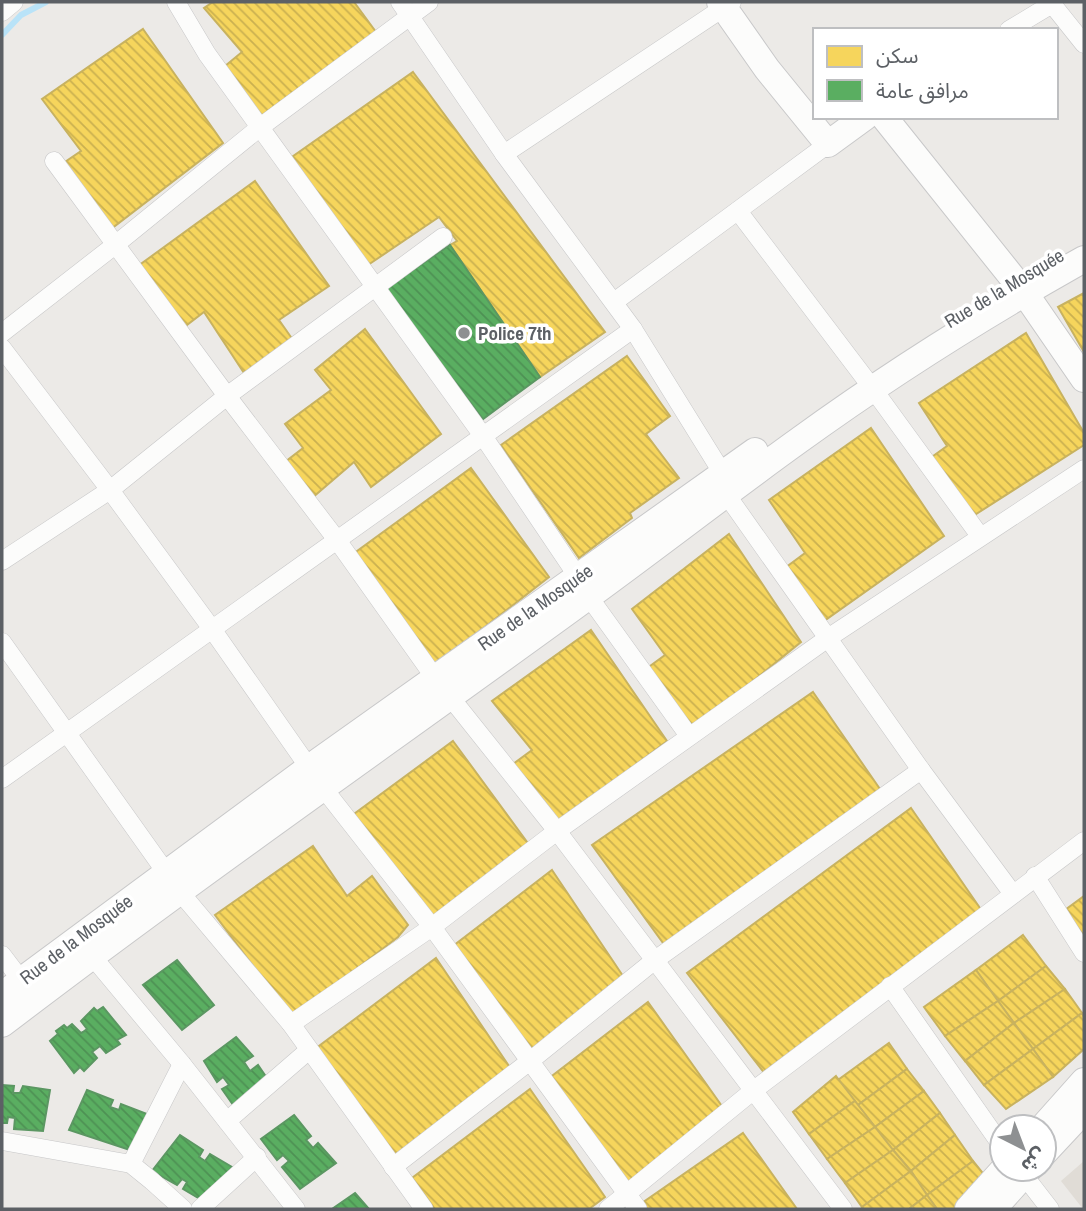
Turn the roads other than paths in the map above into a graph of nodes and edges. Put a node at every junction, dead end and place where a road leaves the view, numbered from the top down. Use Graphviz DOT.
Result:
graph roads {
  1 [pos="14,2"];
  2 [pos="176,2"];
  3 [pos="429,2"];
  4 [pos="1052,3"];
  5 [pos="726,4"];
  6 [pos="405,8"];
  7 [pos="2,12"];
  8 [pos="1012,28"];
  9 [pos="1084,44"];
  10 [pos="862,119"];
  11 [pos="886,119"];
  12 [pos="259,128"];
  13 [pos="828,144"];
  14 [pos="504,154"];
  15 [pos="54,161"];
  16 [pos="738,211"];
  17 [pos="443,237"];
  18 [pos="1084,242"];
  19 [pos="115,246"];
  20 [pos="1084,259"];
  21 [pos="1019,286"];
  22 [pos="376,287"];
  23 [pos="614,302"];
  24 [pos="634,329"];
  25 [pos="2,333"];
  26 [pos="2,348"];
  27 [pos="1084,379"];
  28 [pos="868,382"];
  29 [pos="227,396"];
  30 [pos="483,436"];
  31 [pos="1084,469"];
  32 [pos="724,484"];
  33 [pos="110,490"];
  34 [pos="980,536"];
  35 [pos="337,540"];
  36 [pos="2,561"];
  37 [pos="583,587"];
  38 [pos="212,629"];
  39 [pos="828,638"];
  40 [pos="2,642"];
  41 [pos="442,687"];
  42 [pos="66,734"];
  43 [pos="689,736"];
  44 [pos="921,770"];
  45 [pos="317,778"];
  46 [pos="2,779"];
  47 [pos="557,831"];
  48 [pos="1084,841"];
  49 [pos="1035,876"];
  50 [pos="173,882"];
  51 [pos="1013,894"];
  52 [pos="432,927"];
  53 [pos="1084,953"];
  54 [pos="2,955"];
  55 [pos="92,956"];
  56 [pos="655,960"];
  57 [pos="890,986"];
  58 [pos="12,988"];
  59 [pos="2,1024"];
  60 [pos="291,1024"];
  61 [pos="309,1050"];
  62 [pos="530,1061"];
  63 [pos="182,1064"];
  64 [pos="1084,1081"];
  65 [pos="754,1090"];
  66 [pos="1084,1110"];
  67 [pos="1055,1113"];
  68 [pos="227,1121"];
  69 [pos="988,1126"];
  70 [pos="1058,1138"];
  71 [pos="2,1142"];
  72 [pos="257,1157"];
  73 [pos="131,1164"];
  74 [pos="393,1167"];
  75 [pos="1003,1183"];
  76 [pos="1011,1183"];
  77 [pos="1029,1183"];
  78 [pos="633,1202"];
  79 [pos="183,1209"];
  80 [pos="200,1209"];
  81 [pos="296,1209"];
  82 [pos="424,1209"];
  83 [pos="608,1209"];
  84 [pos="843,1209"];
  85 [pos="968,1209"];
  86 [pos="993,1209"];
  87 [pos="1050,1209"];
  1 -- 7 [label="street"];
  2 -- 12 [label="street"];
  3 -- 6 [label="street"];
  4 -- 8 [label="street"];
  4 -- 9 [label="street"];
  5 -- 13 [label="main road"];
  5 -- 14 [label="street"];
  6 -- 12 [label="street"];
  6 -- 14 [label="street"];
  10 -- 13 [label="main road"];
  11 -- 21 [label="main road"];
  12 -- 19 [label="street"];
  12 -- 22 [label="street"];
  13 -- 16 [label="street"];
  14 -- 23 [label="street"];
  15 -- 19 [label="street"];
  16 -- 23 [label="street"];
  16 -- 28 [label="street"];
  17 -- 22 [label="street"];
  18 -- 21 [label="main road, Rue de la Mosquée"];
  19 -- 25 [label="street"];
  19 -- 29 [label="street"];
  20 -- 21 [label="main road"];
  21 -- 27 [label="main road"];
  21 -- 28 [label="main road, Rue de la Mosquée"];
  22 -- 29 [label="street"];
  22 -- 30 [label="street"];
  23 -- 24 [label="street"];
  24 -- 30 [label="street"];
  24 -- 32 [label="street"];
  26 -- 33 [label="street"];
  28 -- 32 [label="main road, Rue de la Mosquée"];
  28 -- 34 [label="street"];
  29 -- 33 [label="street"];
  29 -- 35 [label="street"];
  30 -- 35 [label="street"];
  30 -- 37 [label="street"];
  31 -- 34 [label="street"];
  32 -- 37 [label="main road, Rue de la Mosquée"];
  32 -- 39 [label="street"];
  33 -- 36 [label="street"];
  33 -- 38 [label="street"];
  34 -- 39 [label="street"];
  35 -- 38 [label="street"];
  35 -- 41 [label="street"];
  37 -- 41 [label="main road, Rue de la Mosquée"];
  37 -- 43 [label="street"];
  38 -- 42 [label="street"];
  38 -- 45 [label="street"];
  39 -- 43 [label="street"];
  39 -- 44 [label="street"];
  40 -- 42 [label="street"];
  41 -- 45 [label="main road, Rue de la Mosquée"];
  41 -- 47 [label="street"];
  42 -- 46 [label="street"];
  42 -- 50 [label="street"];
  43 -- 47 [label="street"];
  44 -- 51 [label="street"];
  44 -- 56 [label="street"];
  45 -- 50 [label="main road, Rue de la Mosquée"];
  45 -- 52 [label="street"];
  47 -- 52 [label="street"];
  47 -- 56 [label="street"];
  48 -- 49 [label="street"];
  49 -- 51 [label="street"];
  49 -- 53 [label="street"];
  50 -- 55 [label="main road"];
  50 -- 58 [label="main road, Rue de la Mosquée"];
  50 -- 60 [label="street"];
  51 -- 57 [label="street"];
  52 -- 60 [label="street"];
  52 -- 62 [label="street"];
  54 -- 58 [label="street"];
  55 -- 59 [label="main road"];
  55 -- 63 [label="street"];
  56 -- 62 [label="street"];
  56 -- 65 [label="street"];
  57 -- 65 [label="street"];
  57 -- 69 [label="street"];
  60 -- 61 [label="street"];
  61 -- 68 [label="street"];
  61 -- 74 [label="street"];
  62 -- 74 [label="street"];
  62 -- 78 [label="street"];
  63 -- 68 [label="street"];
  63 -- 73 [label="street"];
  64 -- 67 [label="main road"];
  65 -- 78 [label="street"];
  65 -- 84 [label="street"];
  66 -- 70 [label="main road"];
  68 -- 72 [label="street"];
  71 -- 73 [label="street"];
  72 -- 80 [label="street"];
  72 -- 81 [label="street"];
  73 -- 79 [label="street"];
  74 -- 82 [label="street"];
  75 -- 85 [label="main road"];
  76 -- 86 [label="main road"];
  77 -- 87 [label="street"];
  78 -- 83 [label="street"];
}
